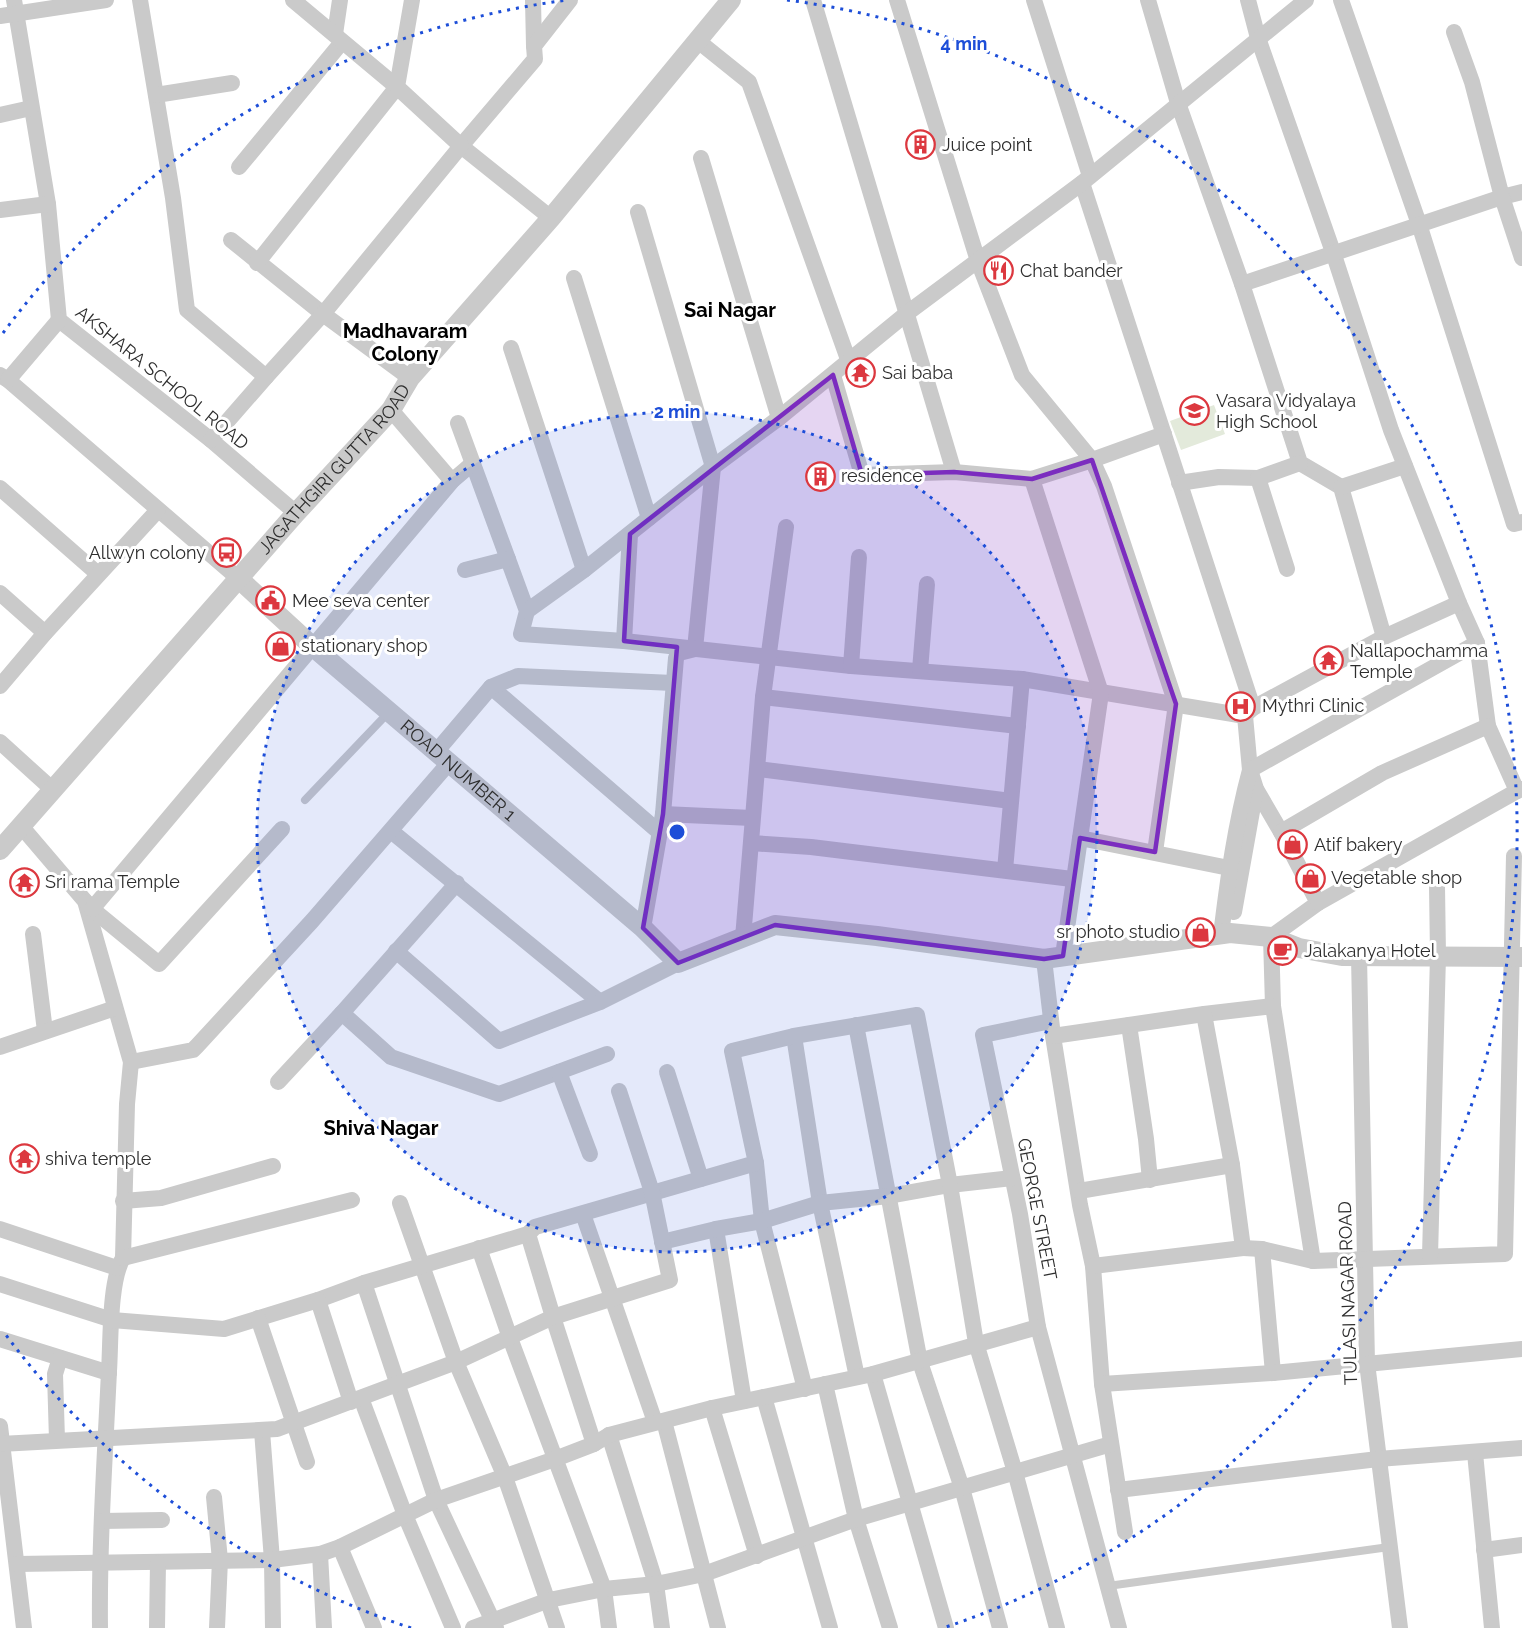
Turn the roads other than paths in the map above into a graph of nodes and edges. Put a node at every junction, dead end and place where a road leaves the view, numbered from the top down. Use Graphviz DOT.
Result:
graph roads {
  1 [pos="106,0"];
  2 [pos="140,0"];
  3 [pos="293,0"];
  4 [pos="340,0"];
  5 [pos="412,0"];
  6 [pos="533,0"];
  7 [pos="570,0"];
  8 [pos="730,0"];
  9 [pos="813,0"];
  10 [pos="897,0"];
  11 [pos="1034,0"];
  12 [pos="1148,0"];
  13 [pos="1248,0"];
  14 [pos="1306,0"];
  15 [pos="1341,0"];
  16 [pos="10,10"];
  17 [pos="1454,32"];
  18 [pos="338,38"];
  19 [pos="1258,38"];
  20 [pos="698,41"];
  21 [pos="534,46"];
  22 [pos="232,83"];
  23 [pos="397,87"];
  24 [pos="156,95"];
  25 [pos="1178,104"];
  26 [pos="31,108"];
  27 [pos="0,115"];
  28 [pos="460,146"];
  29 [pos="701,158"];
  30 [pos="240,167"];
  31 [pos="1086,179"];
  32 [pos="1522,192"];
  33 [pos="1502,197"];
  34 [pos="48,204"];
  35 [pos="0,210"];
  36 [pos="638,212"];
  37 [pos="551,218"];
  38 [pos="1419,224"];
  39 [pos="231,240"];
  40 [pos="1333,252"];
  41 [pos="1522,258"];
  42 [pos="978,261"];
  43 [pos="257,262"];
  44 [pos="574,278"];
  45 [pos="1242,284"];
  46 [pos="323,314"];
  47 [pos="906,314"];
  48 [pos="59,320"];
  49 [pos="512,348"];
  50 [pos="849,362"];
  51 [pos="832,375"];
  52 [pos="266,377"];
  53 [pos="4,378"];
  54 [pos="410,378"];
  55 [pos="391,410"];
  56 [pos="778,418"];
  57 [pos="458,423"];
  58 [pos="1164,434"];
  59 [pos="211,440"];
  60 [pos="1092,460"];
  61 [pos="473,463"];
  62 [pos="1300,464"];
  63 [pos="1405,466"];
  64 [pos="714,467"];
  65 [pos="954,472"];
  66 [pos="1032,478"];
  67 [pos="1258,478"];
  68 [pos="452,481"];
  69 [pos="1179,483"];
  70 [pos="1341,487"];
  71 [pos="0,488"];
  72 [pos="158,510"];
  73 [pos="296,513"];
  74 [pos="649,518"];
  75 [pos="1522,522"];
  76 [pos="786,527"];
  77 [pos="630,534"];
  78 [pos="859,557"];
  79 [pos="508,559"];
  80 [pos="1287,569"];
  81 [pos="465,570"];
  82 [pos="584,570"];
  83 [pos="98,574"];
  84 [pos="239,579"];
  85 [pos="927,584"];
  86 [pos="0,592"];
  87 [pos="1459,603"];
  88 [pos="527,611"];
  89 [pos="45,633"];
  90 [pos="1384,637"];
  91 [pos="624,641"];
  92 [pos="1477,643"];
  93 [pos="312,646"];
  94 [pos="695,649"];
  95 [pos="769,657"];
  96 [pos="851,666"];
  97 [pos="920,670"];
  98 [pos="1022,679"];
  99 [pos="673,684"];
  100 [pos="0,686"];
  101 [pos="491,687"];
  102 [pos="1101,693"];
  103 [pos="763,697"];
  104 [pos="1176,704"];
  105 [pos="389,712"];
  106 [pos="1249,712"];
  107 [pos="1018,726"];
  108 [pos="1488,726"];
  109 [pos="0,742"];
  110 [pos="442,758"];
  111 [pos="758,770"];
  112 [pos="1250,770"];
  113 [pos="1256,789"];
  114 [pos="53,790"];
  115 [pos="1520,790"];
  116 [pos="305,800"];
  117 [pos="1011,801"];
  118 [pos="663,814"];
  119 [pos="752,818"];
  120 [pos="21,826"];
  121 [pos="282,829"];
  122 [pos="391,831"];
  123 [pos="659,832"];
  124 [pos="1281,832"];
  125 [pos="1080,838"];
  126 [pos="751,843"];
  127 [pos="0,850"];
  128 [pos="1155,852"];
  129 [pos="1514,856"];
  130 [pos="1229,868"];
  131 [pos="1005,870"];
  132 [pos="1072,879"];
  133 [pos="457,883"];
  134 [pos="1437,885"];
  135 [pos="1318,903"];
  136 [pos="88,905"];
  137 [pos="643,928"];
  138 [pos="33,934"];
  139 [pos="1226,934"];
  140 [pos="1271,937"];
  141 [pos="743,938"];
  142 [pos="396,951"];
  143 [pos="1359,956"];
  144 [pos="1438,956"];
  145 [pos="1517,957"];
  146 [pos="1053,958"];
  147 [pos="678,963"];
  148 [pos="600,1002"];
  149 [pos="1273,1006"];
  150 [pos="116,1008"];
  151 [pos="342,1013"];
  152 [pos="1204,1014"];
  153 [pos="1129,1024"];
  154 [pos="856,1025"];
  155 [pos="1052,1029"];
  156 [pos="45,1031"];
  157 [pos="794,1036"];
  158 [pos="0,1047"];
  159 [pos="607,1054"];
  160 [pos="130,1062"];
  161 [pos="559,1072"];
  162 [pos="667,1072"];
  163 [pos="278,1082"];
  164 [pos="619,1091"];
  165 [pos="590,1154"];
  166 [pos="756,1163"];
  167 [pos="1232,1165"];
  168 [pos="273,1166"];
  169 [pos="1012,1178"];
  170 [pos="701,1179"];
  171 [pos="1150,1180"];
  172 [pos="950,1185"];
  173 [pos="1079,1191"];
  174 [pos="652,1192"];
  175 [pos="889,1196"];
  176 [pos="352,1200"];
  177 [pos="123,1201"];
  178 [pos="400,1203"];
  179 [pos="820,1203"];
  180 [pos="583,1214"];
  181 [pos="762,1221"];
  182 [pos="0,1229"];
  183 [pos="716,1229"];
  184 [pos="528,1234"];
  185 [pos="662,1242"];
  186 [pos="479,1248"];
  187 [pos="1242,1248"];
  188 [pos="1262,1250"];
  189 [pos="1430,1256"];
  190 [pos="1366,1258"];
  191 [pos="1313,1260"];
  192 [pos="120,1263"];
  193 [pos="423,1265"];
  194 [pos="1094,1266"];
  195 [pos="364,1283"];
  196 [pos="0,1284"];
  197 [pos="612,1299"];
  198 [pos="318,1300"];
  199 [pos="553,1317"];
  200 [pos="258,1318"];
  201 [pos="112,1320"];
  202 [pos="1038,1327"];
  203 [pos="510,1338"];
  204 [pos="0,1339"];
  205 [pos="976,1343"];
  206 [pos="1522,1349"];
  207 [pos="60,1358"];
  208 [pos="456,1362"];
  209 [pos="920,1362"];
  210 [pos="1367,1363"];
  211 [pos="109,1373"];
  212 [pos="1273,1373"];
  213 [pos="865,1376"];
  214 [pos="398,1384"];
  215 [pos="825,1384"];
  216 [pos="1102,1384"];
  217 [pos="805,1389"];
  218 [pos="764,1397"];
  219 [pos="356,1400"];
  220 [pos="744,1401"];
  221 [pos="712,1408"];
  222 [pos="659,1421"];
  223 [pos="294,1423"];
  224 [pos="0,1426"];
  225 [pos="262,1431"];
  226 [pos="609,1435"];
  227 [pos="106,1437"];
  228 [pos="57,1440"];
  229 [pos="1,1444"];
  230 [pos="594,1444"];
  231 [pos="1111,1444"];
  232 [pos="1522,1448"];
  233 [pos="1475,1453"];
  234 [pos="1072,1455"];
  235 [pos="555,1459"];
  236 [pos="1378,1459"];
  237 [pos="307,1462"];
  238 [pos="1015,1472"];
  239 [pos="505,1477"];
  240 [pos="962,1488"];
  241 [pos="1118,1490"];
  242 [pos="214,1497"];
  243 [pos="436,1500"];
  244 [pos="910,1502"];
  245 [pos="405,1515"];
  246 [pos="856,1519"];
  247 [pos="162,1520"];
  248 [pos="102,1521"];
  249 [pos="1125,1532"];
  250 [pos="804,1539"];
  251 [pos="1522,1545"];
  252 [pos="340,1547"];
  253 [pos="1389,1547"];
  254 [pos="1484,1550"];
  255 [pos="320,1554"];
  256 [pos="757,1556"];
  257 [pos="219,1560"];
  258 [pos="272,1560"];
  259 [pos="99,1562"];
  260 [pos="158,1563"];
  261 [pos="17,1564"];
  262 [pos="704,1574"];
  263 [pos="656,1584"];
  264 [pos="1108,1586"];
  265 [pos="604,1589"];
  266 [pos="549,1600"];
  267 [pos="495,1624"];
  268 [pos="24,1628"];
  269 [pos="100,1628"];
  270 [pos="157,1628"];
  271 [pos="217,1628"];
  272 [pos="273,1628"];
  273 [pos="324,1628"];
  274 [pos="374,1628"];
  275 [pos="453,1628"];
  276 [pos="472,1628"];
  277 [pos="557,1628"];
  278 [pos="609,1628"];
  279 [pos="662,1628"];
  280 [pos="717,1628"];
  281 [pos="830,1628"];
  282 [pos="890,1628"];
  283 [pos="946,1628"];
  284 [pos="1000,1628"];
  285 [pos="1057,1628"];
  286 [pos="1119,1628"];
  287 [pos="1400,1628"];
  288 [pos="1492,1628"];
  1 -- 16 [label="street"];
  2 -- 24 [label="street"];
  3 -- 18 [label="street"];
  4 -- 18 [label="street"];
  5 -- 23 [label="street"];
  6 -- 21 [label="street"];
  7 -- 21 [label="street"];
  8 -- 20 [label="street, JAGATHGIRI GUTTA ROAD"];
  9 -- 47 [label="street"];
  10 -- 42 [label="street"];
  11 -- 31 [label="street"];
  12 -- 25 [label="street"];
  13 -- 19 [label="street"];
  14 -- 19 [label="street"];
  15 -- 38 [label="street"];
  16 -- 26 [label="street, AKSHARA SCHOOL ROAD"];
  17 -- 33 [label="street"];
  18 -- 23 [label="street"];
  18 -- 30 [label="street"];
  19 -- 25 [label="street"];
  19 -- 40 [label="street"];
  20 -- 37 [label="street, JAGATHGIRI GUTTA ROAD"];
  20 -- 50 [label="street"];
  21 -- 28 [label="street"];
  22 -- 24 [label="street"];
  23 -- 28 [label="street"];
  23 -- 43 [label="street"];
  24 -- 52 [label="street"];
  25 -- 31 [label="street"];
  25 -- 45 [label="street"];
  26 -- 27 [label="street"];
  26 -- 34 [label="street, AKSHARA SCHOOL ROAD"];
  28 -- 37 [label="street"];
  28 -- 46 [label="street"];
  29 -- 56 [label="street"];
  31 -- 42 [label="street"];
  31 -- 58 [label="street"];
  32 -- 33 [label="street"];
  33 -- 38 [label="street"];
  33 -- 41 [label="street"];
  34 -- 35 [label="street"];
  34 -- 48 [label="street, AKSHARA SCHOOL ROAD"];
  36 -- 64 [label="street"];
  37 -- 54 [label="street, JAGATHGIRI GUTTA ROAD"];
  38 -- 40 [label="street"];
  38 -- 75 [label="street"];
  39 -- 43 [label="street"];
  40 -- 45 [label="street"];
  40 -- 63 [label="street"];
  42 -- 47 [label="street"];
  42 -- 60 [label="street"];
  43 -- 46 [label="street"];
  44 -- 74 [label="street"];
  45 -- 62 [label="street"];
  46 -- 52 [label="street"];
  46 -- 54 [label="street"];
  47 -- 50 [label="street"];
  47 -- 65 [label="street"];
  48 -- 53 [label="street"];
  48 -- 59 [label="street, AKSHARA SCHOOL ROAD"];
  49 -- 82 [label="street"];
  50 -- 51 [label="street"];
  51 -- 56 [label="street"];
  51 -- 65 [label="street"];
  52 -- 59 [label="street"];
  53 -- 72 [label="street"];
  54 -- 55 [label="street, JAGATHGIRI GUTTA ROAD"];
  55 -- 68 [label="street"];
  55 -- 73 [label="street, JAGATHGIRI GUTTA ROAD"];
  56 -- 64 [label="street"];
  57 -- 61 [label="street"];
  58 -- 60 [label="street"];
  58 -- 69 [label="street"];
  59 -- 73 [label="street, AKSHARA SCHOOL ROAD"];
  60 -- 66 [label="street"];
  60 -- 104 [label="street"];
  61 -- 68 [label="street"];
  61 -- 79 [label="street"];
  62 -- 67 [label="street"];
  62 -- 70 [label="street"];
  63 -- 70 [label="street"];
  63 -- 87 [label="street"];
  64 -- 74 [label="street"];
  64 -- 94 [label="street"];
  65 -- 66 [label="street"];
  66 -- 102 [label="street"];
  67 -- 69 [label="street"];
  67 -- 80 [label="street"];
  68 -- 93 [label="street"];
  69 -- 106 [label="street"];
  70 -- 90 [label="street"];
  71 -- 83 [label="street"];
  72 -- 83 [label="street"];
  72 -- 84 [label="street"];
  73 -- 84 [label="street, JAGATHGIRI GUTTA ROAD"];
  74 -- 77 [label="street"];
  76 -- 95 [label="street"];
  77 -- 82 [label="street"];
  77 -- 91 [label="street"];
  78 -- 96 [label="street"];
  79 -- 81 [label="street"];
  79 -- 88 [label="street"];
  82 -- 88 [label="street"];
  83 -- 89 [label="street"];
  84 -- 93 [label="street, ROAD NUMBER 1"];
  84 -- 114 [label="street, JAGATHGIRI GUTTA ROAD"];
  85 -- 97 [label="street"];
  86 -- 89 [label="street"];
  87 -- 90 [label="street"];
  87 -- 92 [label="street"];
  88 -- 91 [label="street"];
  89 -- 100 [label="street"];
  90 -- 106 [label="street"];
  91 -- 94 [label="street"];
  92 -- 108 [label="street"];
  92 -- 112 [label="street"];
  93 -- 105 [label="street, ROAD NUMBER 1"];
  93 -- 136 [label="street"];
  94 -- 95 [label="street"];
  94 -- 99 [label="street"];
  95 -- 96 [label="street"];
  95 -- 103 [label="street"];
  96 -- 97 [label="street"];
  97 -- 98 [label="street"];
  98 -- 102 [label="street"];
  98 -- 107 [label="street"];
  99 -- 101 [label="street"];
  99 -- 118 [label="street"];
  101 -- 110 [label="street"];
  101 -- 123 [label="street"];
  102 -- 104 [label="street"];
  102 -- 125 [label="street"];
  103 -- 107 [label="street"];
  103 -- 111 [label="street"];
  104 -- 106 [label="street"];
  104 -- 128 [label="street"];
  105 -- 110 [label="street, ROAD NUMBER 1"];
  105 -- 116 [label="lane"];
  106 -- 112 [label="street"];
  107 -- 117 [label="street"];
  108 -- 115 [label="street"];
  108 -- 124 [label="street"];
  109 -- 114 [label="street"];
  110 -- 122 [label="street"];
  110 -- 137 [label="street, ROAD NUMBER 1"];
  111 -- 117 [label="street"];
  111 -- 119 [label="street"];
  112 -- 113 [label="street"];
  112 -- 130 [label="street"];
  113 -- 124 [label="street"];
  113 -- 139 [label="street"];
  114 -- 120 [label="street, JAGATHGIRI GUTTA ROAD"];
  115 -- 135 [label="street"];
  117 -- 131 [label="street"];
  118 -- 119 [label="street"];
  118 -- 123 [label="street"];
  119 -- 126 [label="street"];
  120 -- 127 [label="street, JAGATHGIRI GUTTA ROAD"];
  120 -- 136 [label="street"];
  121 -- 136 [label="street"];
  122 -- 133 [label="street"];
  122 -- 160 [label="street"];
  123 -- 137 [label="street"];
  124 -- 135 [label="street"];
  125 -- 128 [label="street"];
  125 -- 132 [label="street"];
  126 -- 131 [label="street"];
  126 -- 141 [label="street"];
  128 -- 130 [label="street"];
  129 -- 145 [label="street"];
  130 -- 139 [label="street"];
  131 -- 132 [label="street"];
  132 -- 146 [label="street"];
  133 -- 142 [label="street"];
  133 -- 148 [label="street"];
  134 -- 144 [label="street"];
  135 -- 140 [label="street"];
  136 -- 150 [label="street"];
  137 -- 147 [label="street, ROAD NUMBER 1"];
  138 -- 156 [label="street"];
  139 -- 140 [label="street"];
  139 -- 146 [label="street"];
  140 -- 143 [label="street"];
  140 -- 149 [label="street"];
  141 -- 146 [label="street"];
  141 -- 147 [label="street"];
  142 -- 148 [label="street"];
  142 -- 151 [label="street"];
  143 -- 144 [label="street"];
  143 -- 190 [label="street, TULASI NAGAR ROAD"];
  144 -- 145 [label="street"];
  144 -- 189 [label="street"];
  145 -- 189 [label="street"];
  146 -- 155 [label="street"];
  147 -- 148 [label="street"];
  149 -- 152 [label="street"];
  149 -- 191 [label="street"];
  150 -- 156 [label="street"];
  150 -- 160 [label="street"];
  151 -- 161 [label="street"];
  151 -- 163 [label="street"];
  152 -- 153 [label="street"];
  152 -- 167 [label="street"];
  153 -- 155 [label="street"];
  153 -- 171 [label="street"];
  154 -- 157 [label="street"];
  154 -- 172 [label="street"];
  154 -- 175 [label="street"];
  155 -- 169 [label="street, GEORGE STREET"];
  155 -- 173 [label="street"];
  156 -- 158 [label="street"];
  157 -- 166 [label="street"];
  157 -- 179 [label="street"];
  159 -- 161 [label="street"];
  160 -- 177 [label="street"];
  161 -- 165 [label="street"];
  162 -- 170 [label="street"];
  164 -- 174 [label="street"];
  166 -- 170 [label="street"];
  166 -- 181 [label="street"];
  167 -- 171 [label="street"];
  167 -- 187 [label="street"];
  168 -- 177 [label="street"];
  169 -- 172 [label="street"];
  169 -- 202 [label="street, GEORGE STREET"];
  170 -- 174 [label="street"];
  171 -- 173 [label="street"];
  172 -- 175 [label="street"];
  172 -- 205 [label="street"];
  173 -- 194 [label="street"];
  174 -- 180 [label="street"];
  174 -- 185 [label="street"];
  175 -- 179 [label="street"];
  175 -- 209 [label="street"];
  176 -- 192 [label="street"];
  177 -- 192 [label="street"];
  178 -- 193 [label="street"];
  179 -- 181 [label="street"];
  179 -- 213 [label="street"];
  180 -- 184 [label="street"];
  180 -- 197 [label="street"];
  181 -- 183 [label="street"];
  181 -- 217 [label="street"];
  182 -- 192 [label="street"];
  183 -- 185 [label="street"];
  183 -- 220 [label="street"];
  184 -- 186 [label="street"];
  184 -- 199 [label="street"];
  185 -- 197 [label="street"];
  186 -- 193 [label="street"];
  186 -- 203 [label="street"];
  187 -- 188 [label="street"];
  187 -- 194 [label="street"];
  188 -- 191 [label="street"];
  188 -- 212 [label="street"];
  189 -- 190 [label="street"];
  190 -- 191 [label="street"];
  190 -- 210 [label="street, TULASI NAGAR ROAD"];
  192 -- 201 [label="street"];
  193 -- 195 [label="street"];
  193 -- 208 [label="street"];
  194 -- 216 [label="street"];
  195 -- 198 [label="street"];
  195 -- 214 [label="street"];
  196 -- 201 [label="street"];
  197 -- 199 [label="street"];
  197 -- 222 [label="street"];
  198 -- 200 [label="street"];
  198 -- 219 [label="street"];
  199 -- 203 [label="street"];
  199 -- 230 [label="street"];
  200 -- 201 [label="street"];
  200 -- 223 [label="street"];
  201 -- 211 [label="street"];
  202 -- 205 [label="street"];
  202 -- 234 [label="street, GEORGE STREET"];
  203 -- 208 [label="street"];
  203 -- 235 [label="street"];
  204 -- 207 [label="street"];
  205 -- 209 [label="street"];
  205 -- 238 [label="street"];
  206 -- 210 [label="street"];
  207 -- 211 [label="street"];
  207 -- 228 [label="street"];
  208 -- 214 [label="street"];
  208 -- 239 [label="street"];
  209 -- 213 [label="street"];
  209 -- 240 [label="street"];
  210 -- 212 [label="street"];
  210 -- 236 [label="street, TULASI NAGAR ROAD"];
  211 -- 227 [label="street"];
  212 -- 216 [label="street"];
  213 -- 215 [label="street"];
  213 -- 244 [label="street"];
  214 -- 219 [label="street"];
  214 -- 243 [label="street"];
  215 -- 217 [label="street"];
  215 -- 246 [label="street"];
  216 -- 231 [label="street"];
  217 -- 218 [label="street"];
  218 -- 220 [label="street"];
  218 -- 250 [label="street"];
  219 -- 223 [label="street"];
  219 -- 245 [label="street"];
  220 -- 221 [label="street"];
  221 -- 222 [label="street"];
  221 -- 256 [label="street"];
  222 -- 226 [label="street"];
  222 -- 262 [label="street"];
  223 -- 225 [label="street"];
  223 -- 237 [label="street"];
  224 -- 229 [label="street"];
  225 -- 227 [label="street"];
  225 -- 258 [label="street"];
  226 -- 230 [label="street"];
  226 -- 263 [label="street"];
  227 -- 228 [label="street"];
  227 -- 248 [label="street"];
  228 -- 229 [label="street"];
  229 -- 261 [label="street"];
  230 -- 235 [label="street"];
  231 -- 234 [label="street"];
  231 -- 241 [label="street"];
  232 -- 233 [label="street"];
  233 -- 236 [label="street"];
  233 -- 254 [label="street"];
  234 -- 238 [label="street"];
  234 -- 264 [label="street, GEORGE STREET"];
  235 -- 239 [label="street"];
  235 -- 265 [label="street"];
  236 -- 241 [label="street"];
  236 -- 253 [label="street, TULASI NAGAR ROAD"];
  238 -- 240 [label="street"];
  238 -- 285 [label="street"];
  239 -- 243 [label="street"];
  239 -- 266 [label="street"];
  240 -- 244 [label="street"];
  240 -- 284 [label="street"];
  241 -- 249 [label="street"];
  242 -- 257 [label="street"];
  243 -- 245 [label="street"];
  243 -- 267 [label="street"];
  244 -- 246 [label="street"];
  244 -- 283 [label="street"];
  245 -- 252 [label="street"];
  245 -- 275 [label="street"];
  246 -- 250 [label="street"];
  246 -- 282 [label="street"];
  247 -- 248 [label="street"];
  248 -- 259 [label="street"];
  250 -- 256 [label="street"];
  250 -- 281 [label="street"];
  251 -- 254 [label="street"];
  252 -- 255 [label="street"];
  252 -- 274 [label="street"];
  253 -- 264 [label="lane"];
  253 -- 287 [label="street, TULASI NAGAR ROAD"];
  254 -- 288 [label="street"];
  255 -- 258 [label="street"];
  255 -- 273 [label="street"];
  256 -- 262 [label="street"];
  257 -- 258 [label="street"];
  257 -- 260 [label="street"];
  257 -- 271 [label="street"];
  258 -- 272 [label="street"];
  259 -- 260 [label="street"];
  259 -- 261 [label="street"];
  259 -- 269 [label="street"];
  260 -- 270 [label="street"];
  261 -- 268 [label="street"];
  262 -- 263 [label="street"];
  262 -- 280 [label="street"];
  263 -- 265 [label="street"];
  263 -- 279 [label="street"];
  264 -- 286 [label="street, GEORGE STREET"];
  265 -- 266 [label="street"];
  265 -- 278 [label="street"];
  266 -- 267 [label="street"];
  266 -- 277 [label="street"];
  267 -- 276 [label="street"];
}
